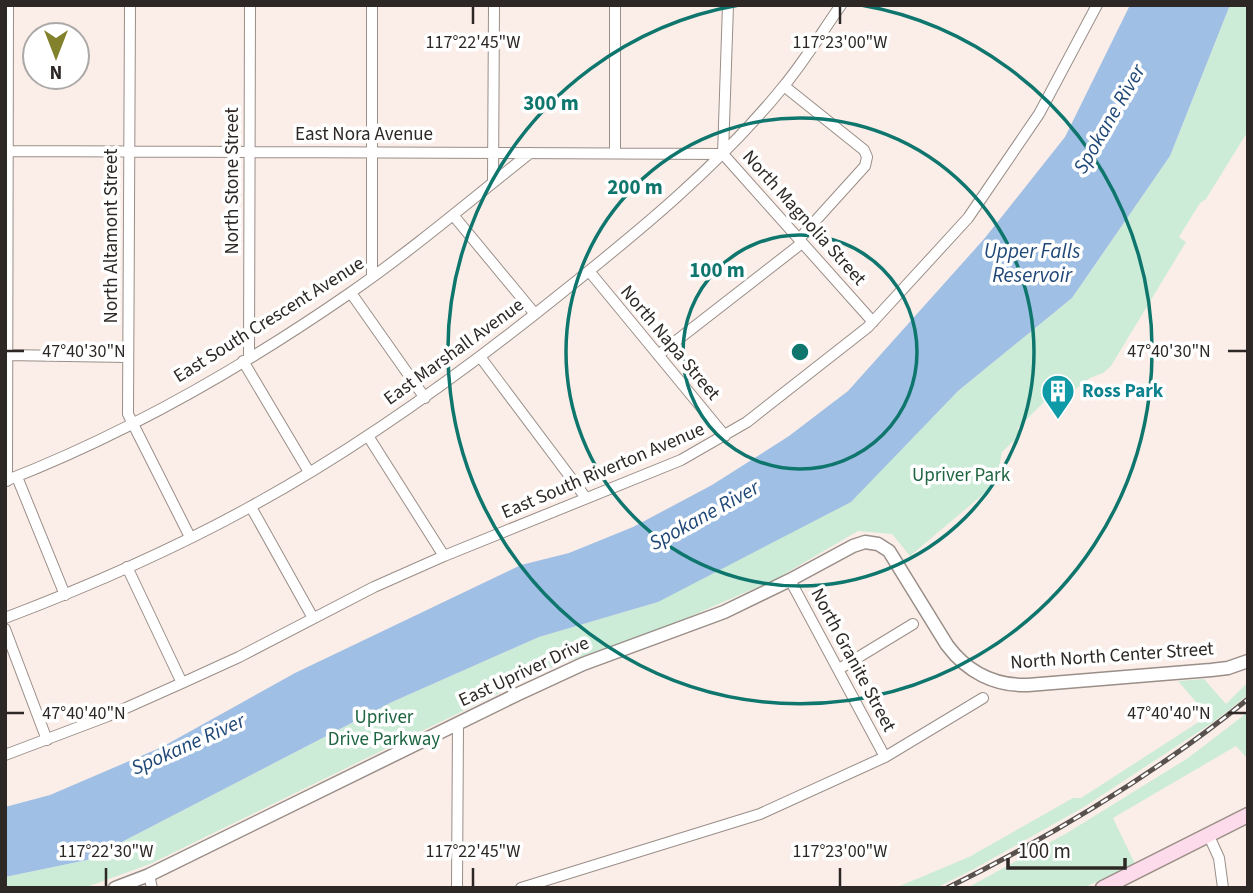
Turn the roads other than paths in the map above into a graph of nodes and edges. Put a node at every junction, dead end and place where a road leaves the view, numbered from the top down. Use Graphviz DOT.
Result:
graph roads {
  1 [pos="8,5"];
  2 [pos="130,5"];
  3 [pos="250,5"];
  4 [pos="372,5"];
  5 [pos="494,5"];
  6 [pos="615,5"];
  7 [pos="728,5"];
  8 [pos="841,5"];
  9 [pos="1097,5"];
  10 [pos="785,86"];
  11 [pos="6,150"];
  12 [pos="129,150"];
  13 [pos="250,151"];
  14 [pos="372,152"];
  15 [pos="494,152"];
  16 [pos="530,152"];
  17 [pos="615,153"];
  18 [pos="723,154"];
  19 [pos="494,182"];
  20 [pos="453,215"];
  21 [pos="801,241"];
  22 [pos="589,271"];
  23 [pos="372,277"];
  24 [pos="351,293"];
  25 [pos="535,314"];
  26 [pos="873,322"];
  27 [pos="6,355"];
  28 [pos="658,355"];
  29 [pos="127,357"];
  30 [pos="481,358"];
  31 [pos="246,360"];
  32 [pos="425,398"];
  33 [pos="132,423"];
  34 [pos="368,436"];
  35 [pos="725,436"];
  36 [pos="309,472"];
  37 [pos="9,480"];
  38 [pos="586,498"];
  39 [pos="251,507"];
  40 [pos="190,537"];
  41 [pos="878,544"];
  42 [pos="444,556"];
  43 [pos="127,568"];
  44 [pos="790,580"];
  45 [pos="65,595"];
  46 [pos="5,618"];
  47 [pos="313,618"];
  48 [pos="913,624"];
  49 [pos="5,629"];
  50 [pos="1248,661"];
  51 [pos="839,669"];
  52 [pos="182,683"];
  53 [pos="983,698"];
  54 [pos="458,723"];
  55 [pos="47,740"];
  56 [pos="5,755"];
  57 [pos="885,757"];
  58 [pos="1248,815"];
  59 [pos="1209,836"];
  60 [pos="151,882"];
  61 [pos="115,888"];
  62 [pos="457,888"];
  63 [pos="521,888"];
  64 [pos="1103,888"];
  65 [pos="1223,888"];
  1 -- 11 [label="street"];
  2 -- 12 [label="street, North Altamont Street"];
  3 -- 13 [label="street, North Stone Street"];
  4 -- 14 [label="street"];
  5 -- 15 [label="street"];
  6 -- 17 [label="street"];
  7 -- 18 [label="street, North Magnolia Street"];
  8 -- 10 [label="street, East Marshall Avenue"];
  9 -- 26 [label="street, East South Riverton Avenue"];
  10 -- 18 [label="street, East Marshall Avenue"];
  10 -- 21 [label="street"];
  11 -- 12 [label="street, East Nora Avenue"];
  11 -- 27 [label="street"];
  12 -- 13 [label="street, East Nora Avenue"];
  12 -- 29 [label="street, North Altamont Street"];
  13 -- 14 [label="street, East Nora Avenue"];
  13 -- 31 [label="street, North Stone Street"];
  14 -- 15 [label="street, East Nora Avenue"];
  14 -- 23 [label="street"];
  15 -- 16 [label="street, East Nora Avenue"];
  15 -- 19 [label="street"];
  16 -- 17 [label="street, East Nora Avenue"];
  16 -- 19 [label="street, East South Crescent Avenue"];
  17 -- 18 [label="street, East Nora Avenue"];
  18 -- 21 [label="street, North Magnolia Street"];
  18 -- 22 [label="street, East Marshall Avenue"];
  19 -- 20 [label="street, East South Crescent Avenue"];
  20 -- 23 [label="street, East South Crescent Avenue"];
  20 -- 25 [label="street"];
  21 -- 26 [label="street, North Magnolia Street"];
  21 -- 28 [label="street"];
  22 -- 25 [label="street, East Marshall Avenue"];
  22 -- 28 [label="street, North Napa Street"];
  23 -- 24 [label="street, East South Crescent Avenue"];
  24 -- 31 [label="street, East South Crescent Avenue"];
  24 -- 32 [label="street"];
  25 -- 30 [label="street, East Marshall Avenue"];
  26 -- 35 [label="street, East South Riverton Avenue"];
  27 -- 29 [label="street"];
  27 -- 37 [label="street"];
  28 -- 35 [label="street, North Napa Street"];
  29 -- 33 [label="street, North Altamont Street"];
  30 -- 32 [label="street, East Marshall Avenue"];
  30 -- 38 [label="street"];
  31 -- 33 [label="street, East South Crescent Avenue"];
  31 -- 36 [label="street"];
  32 -- 34 [label="street, East Marshall Avenue"];
  33 -- 37 [label="street, East South Crescent Avenue"];
  33 -- 40 [label="street, North Altamont Street"];
  34 -- 36 [label="street, East Marshall Avenue"];
  34 -- 42 [label="street"];
  35 -- 38 [label="street, East South Riverton Avenue"];
  36 -- 39 [label="street, East Marshall Avenue"];
  37 -- 45 [label="street"];
  38 -- 42 [label="street, East South Riverton Avenue"];
  39 -- 40 [label="street, East Marshall Avenue"];
  39 -- 47 [label="street"];
  40 -- 43 [label="street, East Marshall Avenue"];
  41 -- 44 [label="street, East Upriver Drive"];
  41 -- 50 [label="street, North North Center Street"];
  42 -- 47 [label="street, East South Riverton Avenue"];
  43 -- 45 [label="street, East Marshall Avenue"];
  43 -- 52 [label="street"];
  44 -- 51 [label="street, North Granite Street"];
  44 -- 54 [label="street, East Upriver Drive"];
  45 -- 46 [label="street, East Marshall Avenue"];
  47 -- 52 [label="street, East South Riverton Avenue"];
  48 -- 51 [label="street"];
  49 -- 55 [label="street"];
  51 -- 57 [label="street, North Granite Street"];
  52 -- 55 [label="street, East South Riverton Avenue"];
  53 -- 57 [label="street"];
  54 -- 60 [label="street, East Upriver Drive"];
  54 -- 62 [label="street"];
  55 -- 56 [label="street, East South Riverton Avenue"];
  57 -- 63 [label="street"];
  58 -- 59 [label="main road"];
  59 -- 64 [label="main road"];
  59 -- 65 [label="street"];
  60 -- 61 [label="street, East Upriver Drive"];
}
